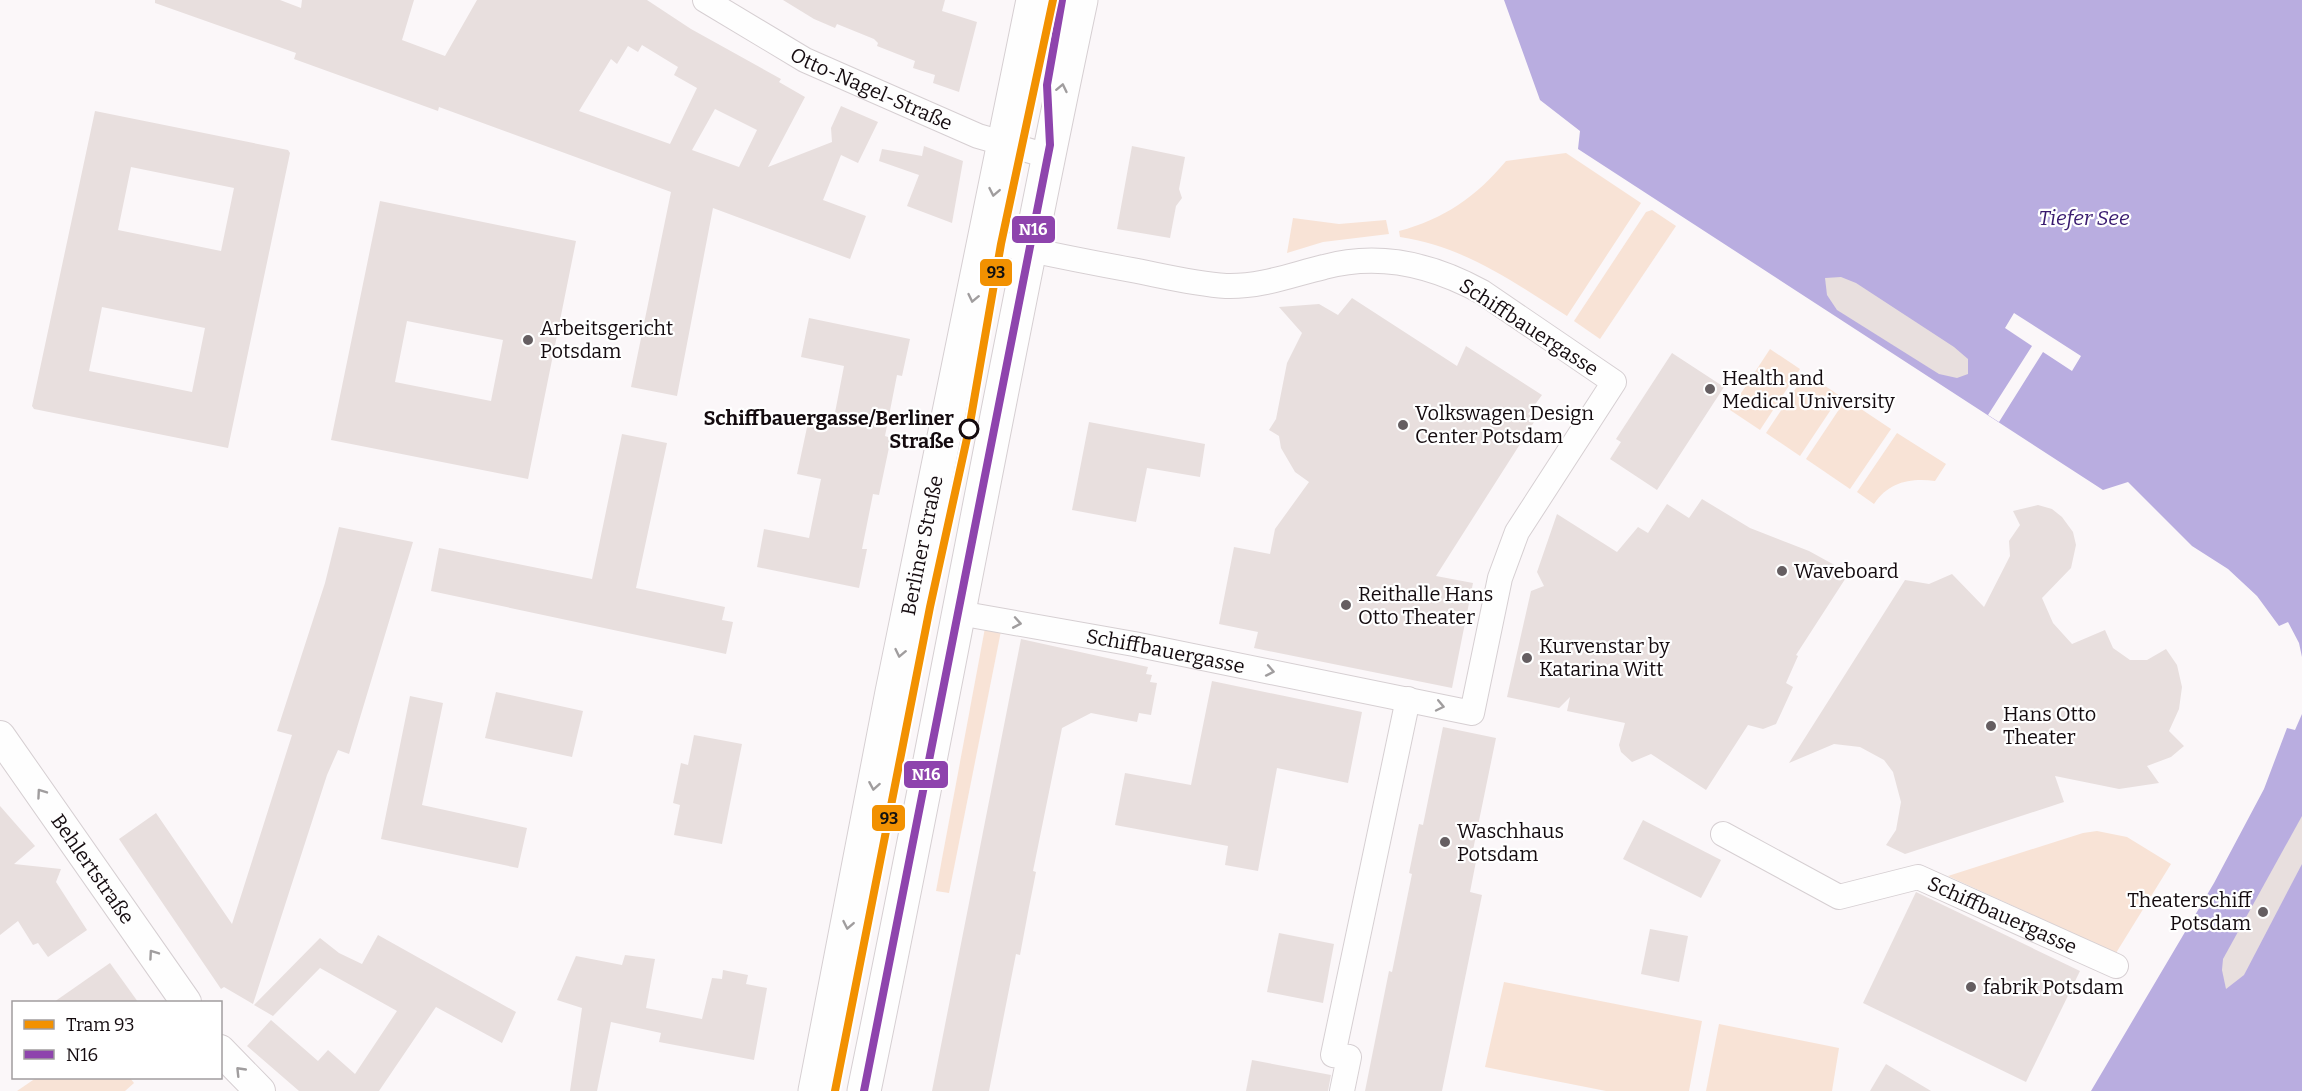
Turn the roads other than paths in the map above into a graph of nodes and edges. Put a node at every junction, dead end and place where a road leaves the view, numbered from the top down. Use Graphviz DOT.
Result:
graph roads {
  1 [pos="705,0"];
  2 [pos="1033,0"];
  3 [pos="1081,0"];
  4 [pos="1004,144"];
  5 [pos="1048,156"];
  6 [pos="984,240"];
  7 [pos="1028,250"];
  8 [pos="959,612"];
  9 [pos="1408,699"];
  10 [pos="0,736"];
  11 [pos="1723,834"];
  12 [pos="2116,966"];
  13 [pos="185,1001"];
  14 [pos="222,1052"];
  15 [pos="260,1091"];
  16 [pos="815,1091"];
  17 [pos="864,1091"];
  18 [pos="1342,1091"];
  1 -- 4 [label="street, Otto-Nagel-Straße"];
  2 -- 4 [label="main road, Berliner Straße"];
  5 -- 3 [label="main road, one-way"];
  4 -- 5 [label="street, Otto-Nagel-Straße"];
  4 -- 6 [label="main road, Berliner Straße, one-way"];
  5 -- 7 [label="main road"];
  6 -- 7 [label="street, Schiffbauergasse"];
  6 -- 16 [label="main road, Berliner Straße, one-way"];
  7 -- 8 [label="main road"];
  9 -- 7 [label="street, Schiffbauergasse, one-way"];
  8 -- 9 [label="street, Schiffbauergasse, one-way"];
  8 -- 17 [label="main road"];
  9 -- 18 [label="street"];
  13 -- 10 [label="street, Behlertstraße, one-way"];
  11 -- 12 [label="street, Schiffbauergasse"];
  15 -- 14 [label="street, one-way"];
}
